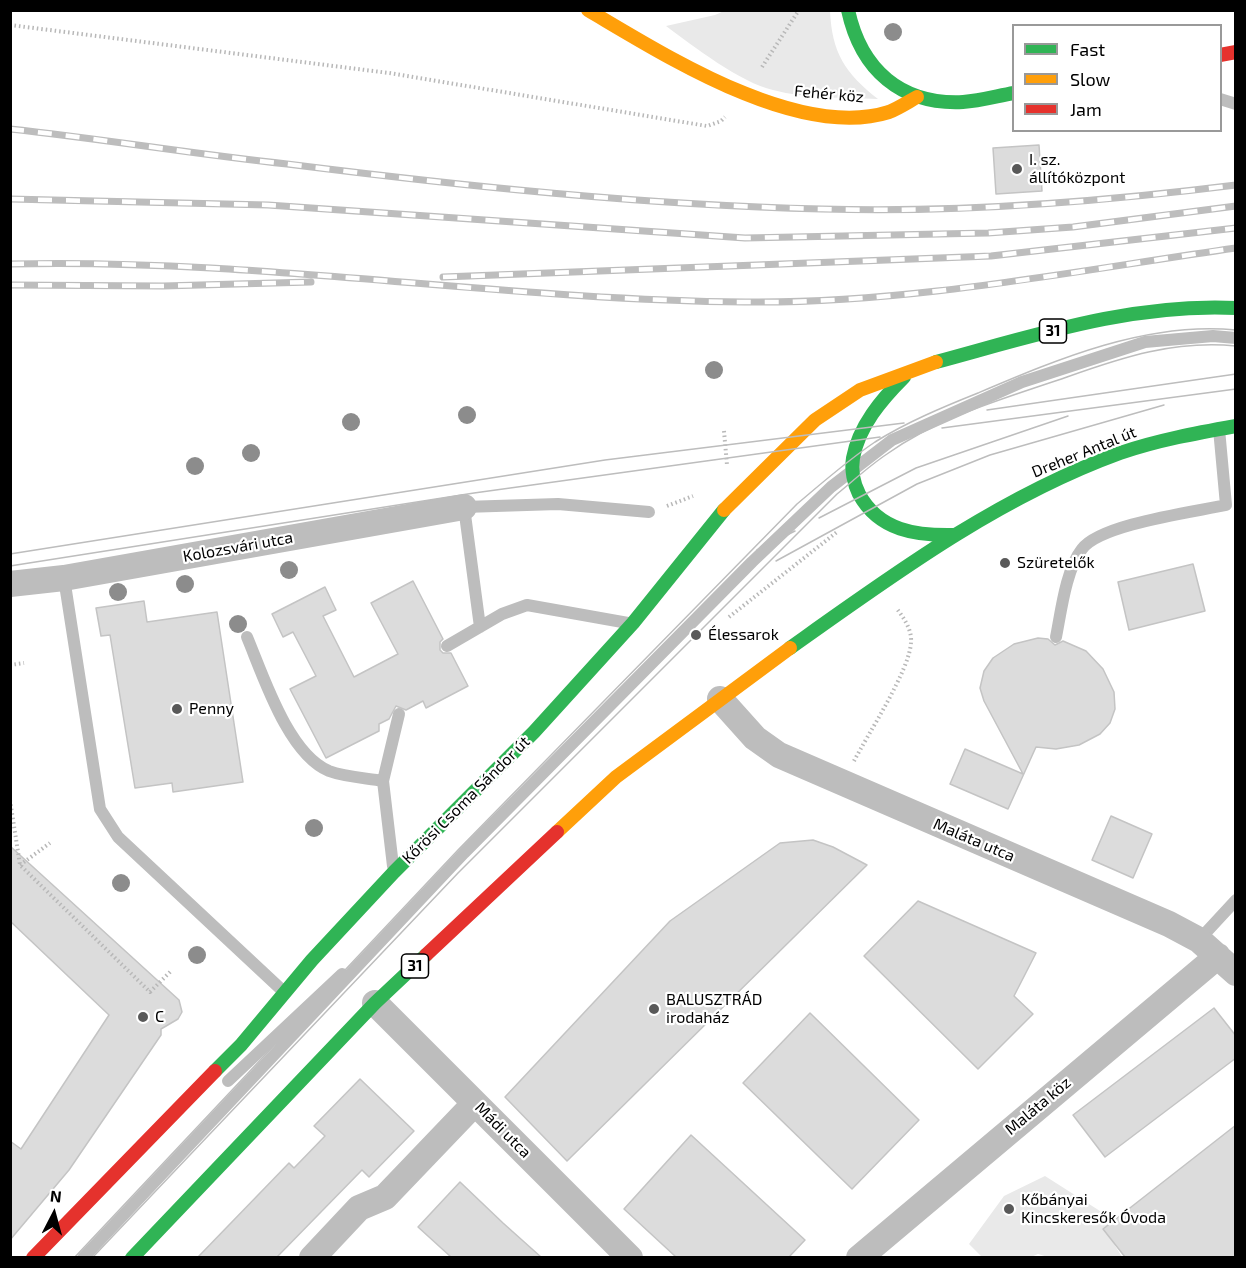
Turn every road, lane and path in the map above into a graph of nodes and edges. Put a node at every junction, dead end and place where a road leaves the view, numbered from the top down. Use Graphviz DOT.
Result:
graph roads {
  1 [pos="588,10"];
  2 [pos="799,10"];
  3 [pos="848,10"];
  4 [pos="10,25"];
  5 [pos="745,93"];
  6 [pos="1012,93"];
  7 [pos="917,97"];
  8 [pos="1236,308"];
  9 [pos="1236,338"];
  10 [pos="914,368"];
  11 [pos="1236,426"];
  12 [pos="1218,428"];
  13 [pos="724,431"];
  14 [pos="727,467"];
  15 [pos="853,470"];
  16 [pos="700,490"];
  17 [pos="464,507"];
  18 [pos="649,512"];
  19 [pos="837,532"];
  20 [pos="955,535"];
  21 [pos="64,578"];
  22 [pos="10,584"];
  23 [pos="880,585"];
  24 [pos="633,623"];
  25 [pos="721,623"];
  26 [pos="480,627"];
  27 [pos="247,637"];
  28 [pos="1056,637"];
  29 [pos="447,646"];
  30 [pos="24,663"];
  31 [pos="10,665"];
  32 [pos="720,699"];
  33 [pos="399,714"];
  34 [pos="383,781"];
  35 [pos="842,782"];
  36 [pos="10,800"];
  37 [pos="50,843"];
  38 [pos="20,865"];
  39 [pos="394,872"];
  40 [pos="1236,900"];
  41 [pos="391,933"];
  42 [pos="1217,957"];
  43 [pos="171,971"];
  44 [pos="285,993"];
  45 [pos="375,1003"];
  46 [pos="197,1090"];
  47 [pos="475,1103"];
  48 [pos="33,1257"];
  49 [pos="83,1257"];
  50 [pos="132,1257"];
  51 [pos="312,1257"];
  52 [pos="630,1257"];
  53 [pos="859,1257"];
  1 -- 5 [label="main road, Fehér köz"];
  2 -- 5 [label="path"];
  3 -- 7 [label="main road"];
  4 -- 5 [label="path"];
  5 -- 7 [label="main road, Fehér köz"];
  6 -- 7 [label="main road"];
  8 -- 10 [label="main road, 31"];
  9 -- 15 [label="lane"];
  10 -- 15 [label="main road"];
  10 -- 24 [label="main road, Kőrösi Csoma Sándor út / 31"];
  11 -- 12 [label="main road, Dreher Antal út / 31"];
  12 -- 20 [label="main road, Dreher Antal út / 31"];
  12 -- 28 [label="lane"];
  13 -- 14 [label="path"];
  15 -- 20 [label="main road"];
  15 -- 41 [label="lane"];
  16 -- 18 [label="path"];
  17 -- 18 [label="lane"];
  17 -- 21 [label="street, Kolozsvári utca"];
  17 -- 26 [label="lane"];
  19 -- 25 [label="path"];
  20 -- 23 [label="main road, 31"];
  21 -- 22 [label="street, Kolozsvári utca"];
  21 -- 44 [label="lane"];
  23 -- 32 [label="main road, 31"];
  23 -- 35 [label="path"];
  24 -- 26 [label="lane"];
  24 -- 39 [label="main road, Kőrösi Csoma Sándor út / 31"];
  26 -- 29 [label="lane"];
  27 -- 34 [label="lane"];
  30 -- 31 [label="path"];
  32 -- 35 [label="street, Maláta utca"];
  32 -- 45 [label="main road, 31"];
  33 -- 34 [label="lane"];
  34 -- 39 [label="lane"];
  35 -- 42 [label="street, Maláta utca"];
  36 -- 38 [label="path"];
  37 -- 38 [label="path"];
  38 -- 43 [label="path"];
  39 -- 44 [label="main road, Kőrösi Csoma Sándor út / 31"];
  40 -- 42 [label="lane"];
  41 -- 46 [label="lane"];
  41 -- 49 [label="lane"];
  42 -- 53 [label="street, Maláta köz"];
  44 -- 46 [label="main road, Kőrösi Csoma Sándor út / 31"];
  45 -- 47 [label="street, Mádi utca"];
  45 -- 50 [label="main road, 31"];
  46 -- 48 [label="main road, Kőrösi Csoma Sándor út / 31"];
  47 -- 51 [label="street"];
  47 -- 52 [label="street, Mádi utca"];
}
